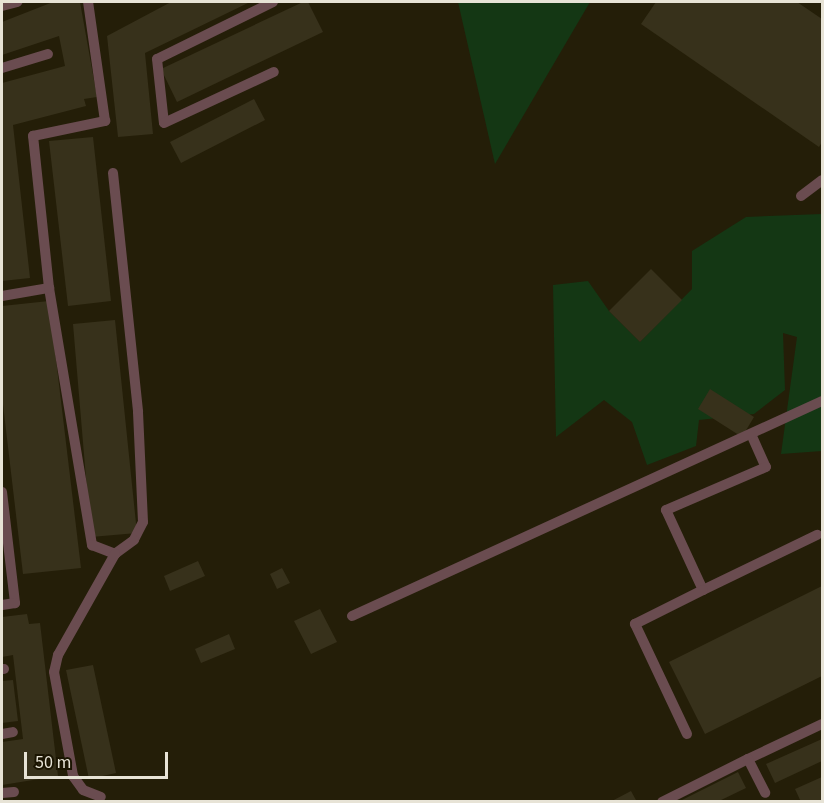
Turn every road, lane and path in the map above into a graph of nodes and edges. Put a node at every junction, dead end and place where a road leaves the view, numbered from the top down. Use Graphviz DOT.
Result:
graph roads {
  1 [pos="17,2"];
  2 [pos="88,2"];
  3 [pos="273,2"];
  4 [pos="2,6"];
  5 [pos="48,54"];
  6 [pos="2,68"];
  7 [pos="274,72"];
  8 [pos="113,173"];
  9 [pos="822,180"];
  10 [pos="801,196"];
  11 [pos="49,288"];
  12 [pos="2,296"];
  13 [pos="822,401"];
  14 [pos="751,434"];
  15 [pos="2,492"];
  16 [pos="817,535"];
  17 [pos="115,554"];
  18 [pos="703,591"];
  19 [pos="2,605"];
  20 [pos="352,616"];
  21 [pos="822,724"];
  22 [pos="687,734"];
  23 [pos="748,759"];
  24 [pos="14,792"];
  25 [pos="2,793"];
  26 [pos="765,793"];
  27 [pos="101,797"];
  28 [pos="662,801"];
  1 -- 4 [label="lane"];
  2 -- 11 [label="lane"];
  3 -- 7 [label="lane"];
  5 -- 6 [label="lane"];
  8 -- 17 [label="lane"];
  9 -- 10 [label="lane"];
  11 -- 12 [label="lane"];
  11 -- 17 [label="lane"];
  13 -- 14 [label="lane"];
  14 -- 18 [label="lane"];
  14 -- 20 [label="lane"];
  15 -- 19 [label="lane"];
  16 -- 18 [label="lane"];
  17 -- 27 [label="lane"];
  18 -- 22 [label="lane"];
  21 -- 23 [label="lane"];
  23 -- 26 [label="lane"];
  23 -- 28 [label="lane"];
  24 -- 25 [label="lane"];
}
